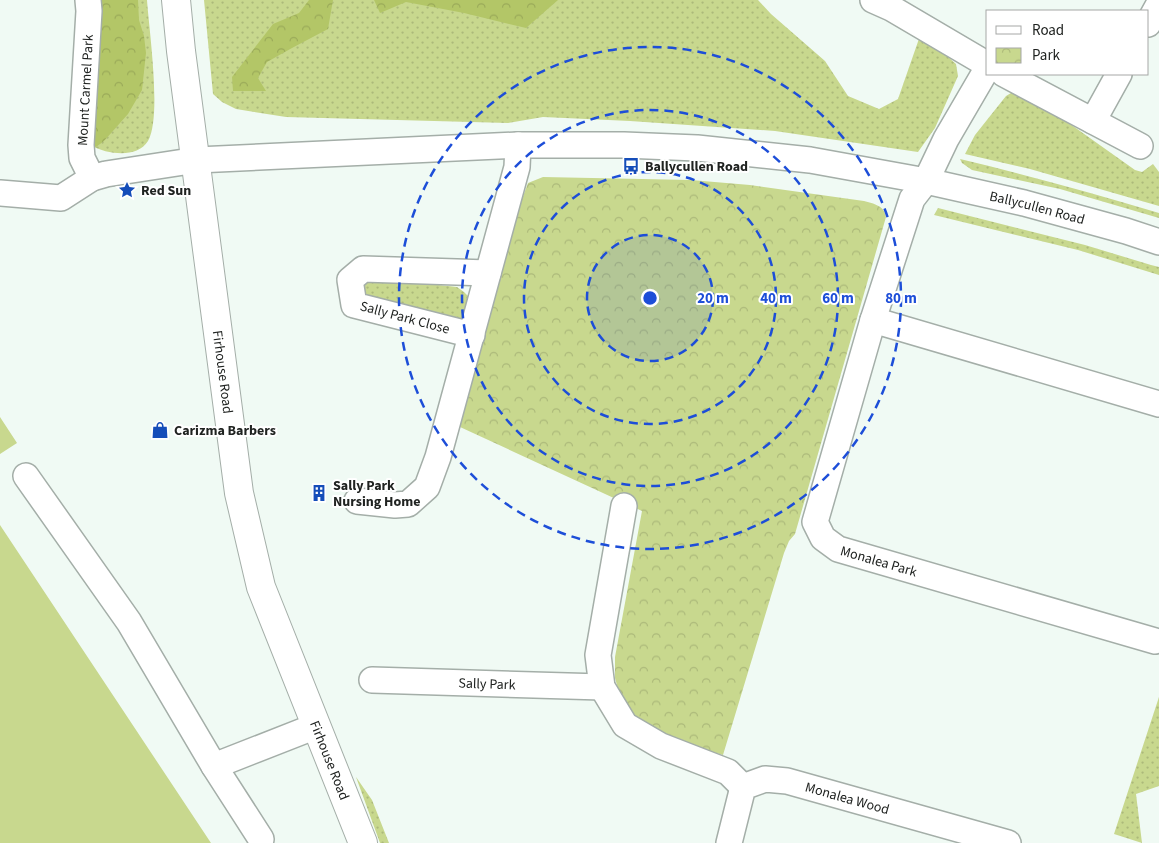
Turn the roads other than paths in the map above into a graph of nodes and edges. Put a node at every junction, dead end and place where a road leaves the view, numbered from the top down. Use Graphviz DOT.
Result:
graph roads {
  1 [pos="88,0"];
  2 [pos="176,0"];
  3 [pos="873,0"];
  4 [pos="1159,4"];
  5 [pos="1149,22"];
  6 [pos="986,65"];
  7 [pos="986,69"];
  8 [pos="1006,75"];
  9 [pos="1118,75"];
  10 [pos="1093,121"];
  11 [pos="518,145"];
  12 [pos="1140,146"];
  13 [pos="197,160"];
  14 [pos="92,178"];
  15 [pos="926,181"];
  16 [pos="0,193"];
  17 [pos="1159,242"];
  18 [pos="488,273"];
  19 [pos="873,320"];
  20 [pos="472,335"];
  21 [pos="1159,404"];
  22 [pos="26,476"];
  23 [pos="357,501"];
  24 [pos="624,506"];
  25 [pos="1155,641"];
  26 [pos="372,680"];
  27 [pos="602,687"];
  28 [pos="316,726"];
  29 [pos="214,766"];
  30 [pos="743,787"];
  31 [pos="261,840"];
  32 [pos="363,843"];
  33 [pos="729,843"];
  34 [pos="1008,843"];
  1 -- 14 [label="street, Mount Carmel Park"];
  2 -- 13 [label="main road, Firhouse Road"];
  3 -- 6 [label="street"];
  4 -- 5 [label="street"];
  7 -- 15 [label="street, Monalea Park"];
  8 -- 10 [label="street"];
  9 -- 10 [label="street"];
  10 -- 12 [label="street"];
  11 -- 13 [label="street, Ballycullen Road"];
  11 -- 15 [label="street, Ballycullen Road"];
  11 -- 18 [label="street"];
  13 -- 14 [label="street"];
  13 -- 28 [label="main road, Firhouse Road"];
  14 -- 16 [label="street"];
  15 -- 17 [label="street, Ballycullen Road"];
  15 -- 19 [label="street, Monalea Park"];
  18 -- 20 [label="street"];
  18 -- 20 [label="street, Sally Park Close"];
  19 -- 21 [label="street"];
  19 -- 25 [label="street, Monalea Park"];
  20 -- 23 [label="street"];
  22 -- 29 [label="street"];
  24 -- 27 [label="street"];
  26 -- 27 [label="street, Sally Park"];
  27 -- 30 [label="street"];
  28 -- 29 [label="street"];
  28 -- 32 [label="main road, Firhouse Road"];
  29 -- 31 [label="street"];
  30 -- 33 [label="street"];
  30 -- 34 [label="street, Monalea Wood"];
}
